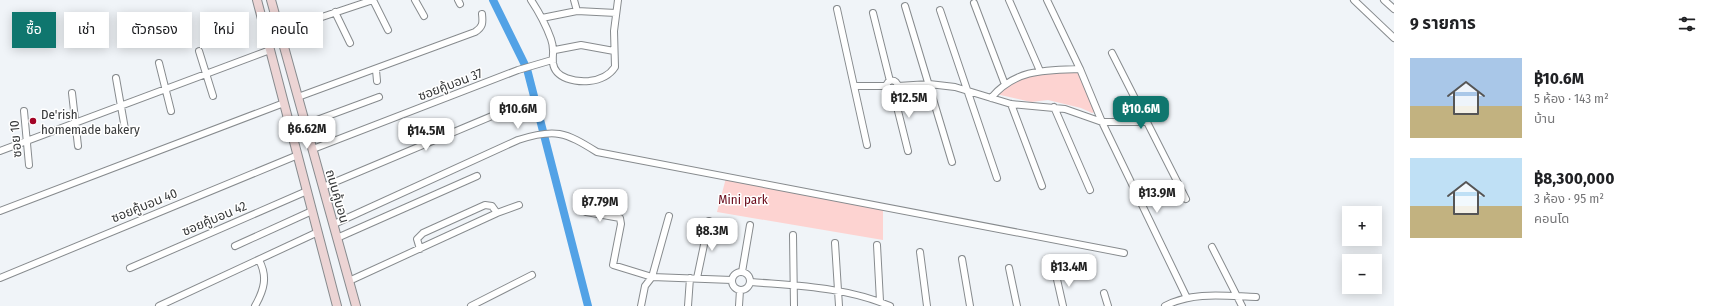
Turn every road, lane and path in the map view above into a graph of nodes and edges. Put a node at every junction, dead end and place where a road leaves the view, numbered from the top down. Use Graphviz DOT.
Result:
graph roads {
  1 [pos="257,0"];
  2 [pos="271,0"];
  3 [pos="373,0"];
  4 [pos="415,0"];
  5 [pos="531,0"];
  6 [pos="574,0"];
  7 [pos="618,0"];
  8 [pos="1009,0"];
  9 [pos="1047,0"];
  10 [pos="1354,0"];
  11 [pos="1384,0"];
  12 [pos="974,3"];
  13 [pos="905,6"];
  14 [pos="837,9"];
  15 [pos="1394,9"];
  16 [pos="940,10"];
  17 [pos="578,11"];
  18 [pos="274,12"];
  19 [pos="335,13"];
  20 [pos="616,13"];
  21 [pos="873,13"];
  22 [pos="482,14"];
  23 [pos="424,16"];
  24 [pos="323,17"];
  25 [pos="542,18"];
  26 [pos="388,30"];
  27 [pos="1394,38"];
  28 [pos="350,43"];
  29 [pos="284,48"];
  30 [pos="270,50"];
  31 [pos="555,50"];
  32 [pos="199,51"];
  33 [pos="614,51"];
  34 [pos="1112,53"];
  35 [pos="552,60"];
  36 [pos="159,63"];
  37 [pos="1080,69"];
  38 [pos="376,70"];
  39 [pos="1040,71"];
  40 [pos="207,74"];
  41 [pos="116,78"];
  42 [pos="377,80"];
  43 [pos="1004,82"];
  44 [pos="888,84"];
  45 [pos="929,84"];
  46 [pos="854,86"];
  47 [pos="898,86"];
  48 [pos="165,90"];
  49 [pos="968,90"];
  50 [pos="893,91"];
  51 [pos="72,93"];
  52 [pos="214,96"];
  53 [pos="298,97"];
  54 [pos="379,97"];
  55 [pos="992,98"];
  56 [pos="284,103"];
  57 [pos="523,103"];
  58 [pos="1011,104"];
  59 [pos="121,106"];
  60 [pos="1054,107"];
  61 [pos="24,111"];
  62 [pos="171,111"];
  63 [pos="1102,122"];
  64 [pos="1146,122"];
  65 [pos="76,123"];
  66 [pos="306,124"];
  67 [pos="125,129"];
  68 [pos="27,141"];
  69 [pos="868,145"];
  70 [pos="78,146"];
  71 [pos="313,149"];
  72 [pos="0,151"];
  73 [pos="908,151"];
  74 [pos="298,155"];
  75 [pos="952,162"];
  76 [pos="29,165"];
  77 [pos="477,176"];
  78 [pos="997,178"];
  79 [pos="1042,186"];
  80 [pos="323,187"];
  81 [pos="1090,190"];
  82 [pos="307,192"];
  83 [pos="1186,199"];
  84 [pos="518,205"];
  85 [pos="0,211"];
  86 [pos="312,211"];
  87 [pos="586,212"];
  88 [pos="497,213"];
  89 [pos="669,216"];
  90 [pos="709,221"];
  91 [pos="334,224"];
  92 [pos="750,226"];
  93 [pos="318,232"];
  94 [pos="793,235"];
  95 [pos="338,238"];
  96 [pos="835,243"];
  97 [pos="877,245"];
  98 [pos="235,246"];
  99 [pos="1212,247"];
  100 [pos="420,249"];
  101 [pos="920,252"];
  102 [pos="1124,253"];
  103 [pos="259,260"];
  104 [pos="962,260"];
  105 [pos="130,268"];
  106 [pos="1009,268"];
  107 [pos="742,272"];
  108 [pos="532,275"];
  109 [pos="1056,275"];
  110 [pos="652,277"];
  111 [pos="0,278"];
  112 [pos="693,278"];
  113 [pos="732,280"];
  114 [pos="349,281"];
  115 [pos="751,282"];
  116 [pos="794,286"];
  117 [pos="740,290"];
  118 [pos="838,291"];
  119 [pos="1104,293"];
  120 [pos="1186,296"];
  121 [pos="1237,296"];
  122 [pos="1256,296"];
  123 [pos="885,304"];
  124 [pos="159,306"];
  125 [pos="255,306"];
  126 [pos="337,306"];
  127 [pos="356,306"];
  128 [pos="471,306"];
  129 [pos="641,306"];
  130 [pos="688,306"];
  131 [pos="739,306"];
  132 [pos="794,306"];
  133 [pos="838,306"];
  134 [pos="927,306"];
  135 [pos="970,306"];
  136 [pos="1018,306"];
  137 [pos="1063,306"];
  138 [pos="1108,306"];
  139 [pos="1165,306"];
  140 [pos="1242,306"];
  1 -- 30 [label="main road"];
  2 -- 18 [label="main road, ถนนคู้บอน"];
  3 -- 19 [label="street"];
  3 -- 26 [label="street"];
  4 -- 23 [label="street"];
  5 -- 25 [label="street"];
  6 -- 17 [label="street"];
  7 -- 20 [label="street"];
  8 -- 39 [label="street"];
  9 -- 37 [label="street"];
  10 -- 27 [label="street"];
  11 -- 15 [label="street"];
  12 -- 43 [label="street"];
  13 -- 45 [label="street"];
  14 -- 46 [label="street"];
  16 -- 49 [label="street"];
  17 -- 20 [label="street"];
  17 -- 25 [label="street"];
  19 -- 24 [label="street"];
  19 -- 28 [label="street"];
  20 -- 33 [label="street"];
  21 -- 44 [label="street"];
  22 -- 38 [label="street"];
  25 -- 31 [label="street"];
  29 -- 53 [label="main road, ถนนคู้บอน"];
  30 -- 40 [label="street"];
  30 -- 56 [label="main road"];
  31 -- 33 [label="street"];
  31 -- 35 [label="street"];
  32 -- 40 [label="street"];
  33 -- 35 [label="street"];
  34 -- 64 [label="street"];
  35 -- 71 [label="street, ซอยคู้บอน 37"];
  36 -- 48 [label="street"];
  37 -- 39 [label="street"];
  37 -- 63 [label="street"];
  38 -- 42 [label="street"];
  38 -- 53 [label="street"];
  39 -- 43 [label="street"];
  40 -- 48 [label="street"];
  40 -- 52 [label="street"];
  41 -- 59 [label="street"];
  43 -- 55 [label="street"];
  44 -- 46 [label="street"];
  44 -- 47 [label="street"];
  44 -- 50 [label="street"];
  45 -- 47 [label="street"];
  45 -- 49 [label="street"];
  45 -- 75 [label="street"];
  46 -- 69 [label="street"];
  47 -- 50 [label="street"];
  48 -- 59 [label="street"];
  48 -- 62 [label="street"];
  49 -- 55 [label="street"];
  49 -- 78 [label="street"];
  50 -- 73 [label="street"];
  51 -- 65 [label="street"];
  53 -- 66 [label="main road, ถนนคู้บอน"];
  54 -- 66 [label="street"];
  55 -- 58 [label="street"];
  56 -- 74 [label="main road"];
  56 -- 85 [label="street"];
  57 -- 80 [label="street"];
  58 -- 60 [label="street"];
  58 -- 79 [label="street"];
  59 -- 65 [label="street"];
  59 -- 67 [label="street"];
  60 -- 63 [label="street"];
  60 -- 81 [label="street"];
  61 -- 68 [label="street, ซอย 10"];
  63 -- 64 [label="street"];
  63 -- 120 [label="street"];
  64 -- 83 [label="street"];
  65 -- 68 [label="street"];
  65 -- 70 [label="street"];
  66 -- 71 [label="main road, ถนนคู้บอน"];
  68 -- 72 [label="street"];
  68 -- 76 [label="street, ซอย 10"];
  71 -- 80 [label="main road, ถนนคู้บอน"];
  74 -- 82 [label="main road"];
  74 -- 111 [label="street, ซอยคู้บอน 40"];
  77 -- 95 [label="street"];
  80 -- 91 [label="main road, ถนนคู้บอน"];
  82 -- 86 [label="main road"];
  82 -- 105 [label="street, ซอยคู้บอน 42"];
  84 -- 88 [label="street"];
  86 -- 93 [label="main road"];
  86 -- 98 [label="street"];
  87 -- 110 [label="street"];
  88 -- 100 [label="street"];
  88 -- 100 [label="street"];
  89 -- 110 [label="street"];
  90 -- 112 [label="street"];
  91 -- 95 [label="main road, ถนนคู้บอน"];
  91 -- 102 [label="street"];
  92 -- 107 [label="street"];
  93 -- 103 [label="street"];
  93 -- 126 [label="main road"];
  94 -- 116 [label="street"];
  95 -- 114 [label="main road, ถนนคู้บอน"];
  96 -- 118 [label="street"];
  97 -- 123 [label="street"];
  99 -- 121 [label="street"];
  100 -- 114 [label="street"];
  101 -- 134 [label="street"];
  103 -- 124 [label="street"];
  103 -- 125 [label="street"];
  104 -- 135 [label="street"];
  106 -- 136 [label="street"];
  107 -- 113 [label="street"];
  107 -- 115 [label="street"];
  108 -- 128 [label="street"];
  109 -- 137 [label="street"];
  110 -- 112 [label="street"];
  110 -- 129 [label="street"];
  112 -- 113 [label="street"];
  112 -- 130 [label="street"];
  113 -- 117 [label="street"];
  114 -- 127 [label="main road, ถนนคู้บอน"];
  115 -- 116 [label="street"];
  115 -- 117 [label="street"];
  116 -- 118 [label="street"];
  116 -- 132 [label="street"];
  117 -- 131 [label="street"];
  118 -- 123 [label="street"];
  118 -- 133 [label="street"];
  119 -- 138 [label="street"];
  120 -- 121 [label="street"];
  120 -- 139 [label="street"];
  121 -- 122 [label="street"];
  121 -- 140 [label="street"];
}
